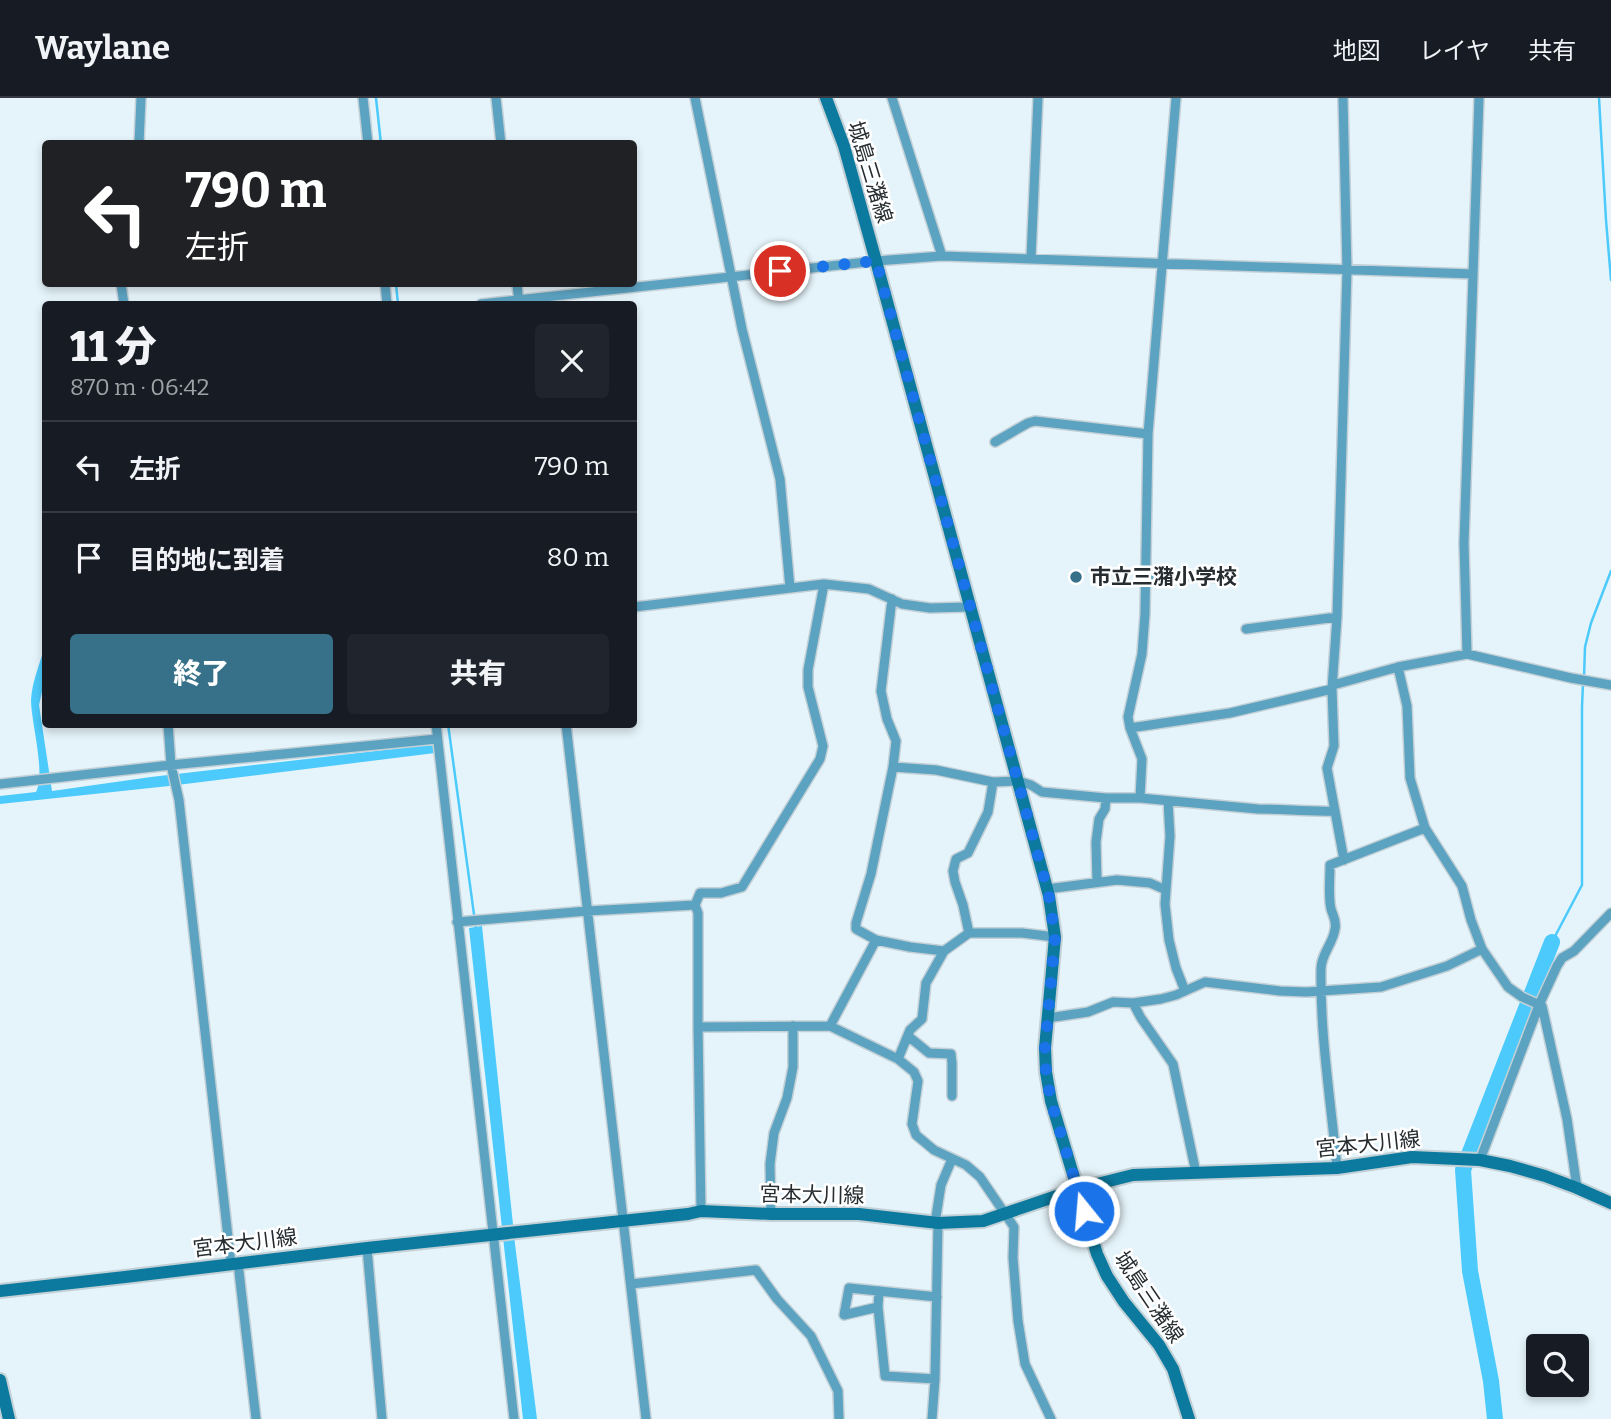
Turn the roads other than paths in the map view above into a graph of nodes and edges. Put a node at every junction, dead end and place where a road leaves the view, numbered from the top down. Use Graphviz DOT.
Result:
graph roads {
  1 [pos="141,98"];
  2 [pos="363,98"];
  3 [pos="496,98"];
  4 [pos="695,98"];
  5 [pos="826,98"];
  6 [pos="892,98"];
  7 [pos="1038,98"];
  8 [pos="1176,98"];
  9 [pos="1343,98"];
  10 [pos="1479,98"];
  11 [pos="139,140"];
  12 [pos="368,140"];
  13 [pos="501,140"];
  14 [pos="942,256"];
  15 [pos="1031,258"];
  16 [pos="876,261"];
  17 [pos="1163,263"];
  18 [pos="1347,270"];
  19 [pos="1473,274"];
  20 [pos="732,276"];
  21 [pos="527,301"];
  22 [pos="1148,434"];
  23 [pos="995,442"];
  24 [pos="1146,573"];
  25 [pos="1228,578"];
  26 [pos="824,584"];
  27 [pos="790,588"];
  28 [pos="892,599"];
  29 [pos="637,607"];
  30 [pos="970,607"];
  31 [pos="1337,617"];
  32 [pos="1246,629"];
  33 [pos="1466,654"];
  34 [pos="1398,667"];
  35 [pos="1611,685"];
  36 [pos="1333,687"];
  37 [pos="1130,727"];
  38 [pos="168,728"];
  39 [pos="436,728"];
  40 [pos="566,728"];
  41 [pos="438,746"];
  42 [pos="893,767"];
  43 [pos="172,768"];
  44 [pos="1018,780"];
  45 [pos="993,782"];
  46 [pos="0,784"];
  47 [pos="1106,798"];
  48 [pos="1140,798"];
  49 [pos="1168,801"];
  50 [pos="1335,811"];
  51 [pos="1425,828"];
  52 [pos="1344,860"];
  53 [pos="1097,882"];
  54 [pos="1047,889"];
  55 [pos="1166,890"];
  56 [pos="695,905"];
  57 [pos="587,911"];
  58 [pos="1611,914"];
  59 [pos="457,922"];
  60 [pos="969,933"];
  61 [pos="1055,937"];
  62 [pos="876,940"];
  63 [pos="1482,948"];
  64 [pos="944,951"];
  65 [pos="1322,990"];
  66 [pos="1185,991"];
  67 [pos="1133,1003"];
  68 [pos="1539,1005"];
  69 [pos="1048,1018"];
  70 [pos="793,1026"];
  71 [pos="830,1026"];
  72 [pos="698,1027"];
  73 [pos="908,1036"];
  74 [pos="898,1059"];
  75 [pos="952,1096"];
  76 [pos="952,1158"];
  77 [pos="1477,1160"];
  78 [pos="1337,1168"];
  79 [pos="1196,1173"];
  80 [pos="1577,1188"];
  81 [pos="1077,1189"];
  82 [pos="1611,1203"];
  83 [pos="701,1211"];
  84 [pos="771,1214"];
  85 [pos="1005,1214"];
  86 [pos="622,1220"];
  87 [pos="937,1223"];
  88 [pos="495,1235"];
  89 [pos="367,1248"];
  90 [pos="235,1263"];
  91 [pos="631,1284"];
  92 [pos="0,1291"];
  93 [pos="878,1291"];
  94 [pos="937,1297"];
  95 [pos="878,1307"];
  96 [pos="935,1379"];
  97 [pos="0,1380"];
  98 [pos="9,1419"];
  99 [pos="256,1419"];
  100 [pos="382,1419"];
  101 [pos="514,1419"];
  102 [pos="646,1419"];
  103 [pos="839,1419"];
  104 [pos="932,1419"];
  105 [pos="1051,1419"];
  106 [pos="1189,1419"];
  1 -- 11 [label="street"];
  2 -- 12 [label="street"];
  3 -- 13 [label="street"];
  4 -- 20 [label="street"];
  5 -- 16 [label="main road, 城島三潴線"];
  6 -- 14 [label="street"];
  7 -- 15 [label="street"];
  8 -- 17 [label="street"];
  9 -- 18 [label="street"];
  10 -- 19 [label="street"];
  14 -- 15 [label="street"];
  14 -- 16 [label="street"];
  15 -- 17 [label="street"];
  16 -- 20 [label="street"];
  16 -- 30 [label="main road, 城島三潴線"];
  17 -- 18 [label="street"];
  17 -- 22 [label="street"];
  18 -- 19 [label="street"];
  18 -- 31 [label="street"];
  19 -- 33 [label="street"];
  20 -- 21 [label="street"];
  20 -- 27 [label="street"];
  22 -- 23 [label="street"];
  22 -- 24 [label="street"];
  24 -- 25 [label="street"];
  24 -- 37 [label="street"];
  26 -- 27 [label="street"];
  26 -- 28 [label="street"];
  26 -- 56 [label="street"];
  27 -- 29 [label="street"];
  28 -- 30 [label="street"];
  28 -- 42 [label="street"];
  30 -- 44 [label="main road, 城島三潴線"];
  31 -- 32 [label="street"];
  31 -- 36 [label="street"];
  33 -- 34 [label="street"];
  33 -- 35 [label="street"];
  34 -- 36 [label="street"];
  34 -- 51 [label="street"];
  36 -- 37 [label="street"];
  36 -- 50 [label="street"];
  37 -- 48 [label="street"];
  38 -- 43 [label="street"];
  39 -- 41 [label="street"];
  40 -- 57 [label="street"];
  41 -- 43 [label="street"];
  41 -- 59 [label="street"];
  42 -- 45 [label="street"];
  42 -- 62 [label="street"];
  43 -- 46 [label="street"];
  43 -- 90 [label="street"];
  44 -- 45 [label="street"];
  44 -- 47 [label="street"];
  44 -- 54 [label="main road, 城島三潴線"];
  45 -- 60 [label="street"];
  47 -- 48 [label="street"];
  47 -- 53 [label="street"];
  48 -- 49 [label="street"];
  49 -- 50 [label="street"];
  49 -- 55 [label="street"];
  50 -- 52 [label="street"];
  51 -- 52 [label="street"];
  51 -- 63 [label="street"];
  52 -- 65 [label="street"];
  53 -- 54 [label="street"];
  53 -- 55 [label="street"];
  54 -- 61 [label="main road, 城島三潴線"];
  55 -- 66 [label="street"];
  56 -- 57 [label="street"];
  56 -- 72 [label="street"];
  57 -- 59 [label="street"];
  57 -- 86 [label="street"];
  58 -- 68 [label="street"];
  59 -- 88 [label="street"];
  60 -- 61 [label="street"];
  60 -- 64 [label="street"];
  61 -- 69 [label="main road, 城島三潴線"];
  62 -- 64 [label="street"];
  62 -- 71 [label="street"];
  63 -- 65 [label="street"];
  63 -- 68 [label="street"];
  64 -- 73 [label="street"];
  65 -- 66 [label="street"];
  65 -- 78 [label="street"];
  66 -- 67 [label="street"];
  67 -- 69 [label="street"];
  67 -- 79 [label="street"];
  68 -- 77 [label="street"];
  68 -- 80 [label="street"];
  69 -- 81 [label="main road, 城島三潴線"];
  70 -- 71 [label="street"];
  70 -- 72 [label="street"];
  70 -- 84 [label="street"];
  71 -- 74 [label="street"];
  72 -- 83 [label="street"];
  73 -- 74 [label="street"];
  73 -- 75 [label="street"];
  74 -- 76 [label="street"];
  76 -- 85 [label="street"];
  76 -- 87 [label="street"];
  77 -- 78 [label="main road, 宮本大川線"];
  77 -- 80 [label="main road, 宮本大川線"];
  78 -- 79 [label="main road, 宮本大川線"];
  79 -- 81 [label="main road, 宮本大川線"];
  80 -- 82 [label="main road, 宮本大川線"];
  81 -- 85 [label="main road, 宮本大川線"];
  81 -- 106 [label="main road, 城島三潴線"];
  83 -- 84 [label="main road, 宮本大川線"];
  83 -- 86 [label="main road, 宮本大川線"];
  84 -- 87 [label="main road, 宮本大川線"];
  85 -- 87 [label="main road, 宮本大川線"];
  85 -- 105 [label="street"];
  86 -- 88 [label="main road, 宮本大川線"];
  86 -- 91 [label="street"];
  87 -- 94 [label="street"];
  88 -- 89 [label="main road, 宮本大川線"];
  88 -- 101 [label="street"];
  89 -- 90 [label="main road, 宮本大川線"];
  89 -- 100 [label="street"];
  90 -- 92 [label="main road, 宮本大川線"];
  90 -- 99 [label="street"];
  91 -- 102 [label="street"];
  91 -- 103 [label="street"];
  93 -- 94 [label="street"];
  93 -- 95 [label="street"];
  93 -- 95 [label="street"];
  94 -- 96 [label="street"];
  95 -- 96 [label="street"];
  96 -- 104 [label="street"];
  97 -- 98 [label="main road"];
}
